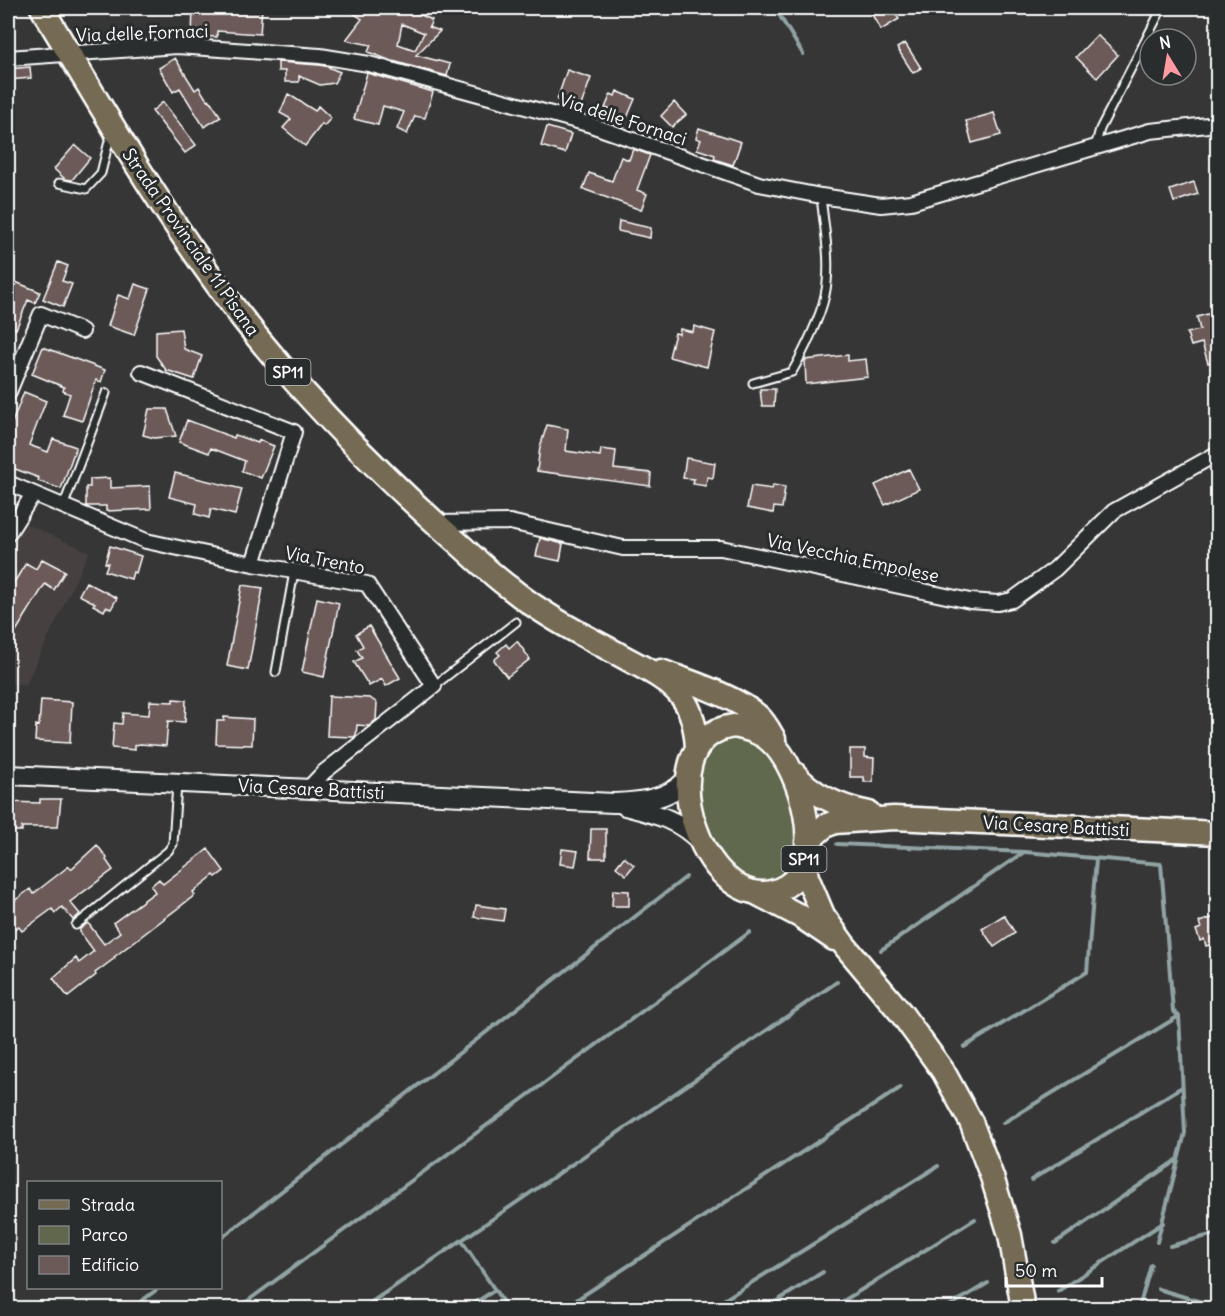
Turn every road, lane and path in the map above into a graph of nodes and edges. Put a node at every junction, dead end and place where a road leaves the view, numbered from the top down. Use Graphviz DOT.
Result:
graph roads {
  1 [pos="42,8"];
  2 [pos="1162,8"];
  3 [pos="69,53"];
  4 [pos="8,58"];
  5 [pos="1218,124"];
  6 [pos="112,127"];
  7 [pos="1095,147"];
  8 [pos="59,183"];
  9 [pos="821,196"];
  10 [pos="82,332"];
  11 [pos="141,372"];
  12 [pos="753,383"];
  13 [pos="106,393"];
  14 [pos="8,394"];
  15 [pos="1218,453"];
  16 [pos="8,483"];
  17 [pos="33,494"];
  18 [pos="63,507"];
  19 [pos="436,523"];
  20 [pos="8,534"];
  21 [pos="253,564"];
  22 [pos="294,572"];
  23 [pos="516,622"];
  24 [pos="621,655"];
  25 [pos="276,672"];
  26 [pos="434,686"];
  27 [pos="696,748"];
  28 [pos="788,764"];
  29 [pos="8,774"];
  30 [pos="690,774"];
  31 [pos="177,783"];
  32 [pos="308,789"];
  33 [pos="614,803"];
  34 [pos="894,818"];
  35 [pos="1218,833"];
  36 [pos="706,850"];
  37 [pos="806,850"];
  38 [pos="753,892"];
  39 [pos="76,925"];
  40 [pos="845,946"];
  41 [pos="1023,1308"];
  1 -- 3 [label="main road, Strada Provinciale 11 Pisana / SP11"];
  2 -- 7 [label="lane"];
  3 -- 4 [label="street, Via delle Fornaci"];
  3 -- 6 [label="main road, Strada Provinciale 11 Pisana / SP11"];
  3 -- 9 [label="street, Via delle Fornaci"];
  5 -- 7 [label="street, Via delle Fornaci"];
  6 -- 8 [label="lane"];
  6 -- 19 [label="main road, Strada Provinciale 11 Pisana / SP11"];
  7 -- 9 [label="street, Via delle Fornaci"];
  9 -- 12 [label="lane"];
  10 -- 14 [label="street"];
  11 -- 21 [label="street"];
  13 -- 18 [label="lane"];
  15 -- 19 [label="street, Via Vecchia Empolese"];
  16 -- 17 [label="street, Via Trento"];
  17 -- 18 [label="street, Via Trento"];
  17 -- 20 [label="street"];
  18 -- 21 [label="street, Via Trento"];
  19 -- 24 [label="main road, Strada Provinciale 11 Pisana / SP11"];
  21 -- 22 [label="street, Via Trento"];
  22 -- 25 [label="lane"];
  22 -- 26 [label="street, Via Trento"];
  23 -- 26 [label="lane"];
  24 -- 27 [label="main road, Strada Provinciale 11 Pisana / SP11"];
  24 -- 28 [label="main road, Strada Provinciale 11 Pisana / SP11"];
  26 -- 32 [label="street"];
  27 -- 28 [label="main road, Via Cesare Battisti / SP11"];
  27 -- 30 [label="main road, Via Cesare Battisti / SP11"];
  28 -- 34 [label="main road, Via Cesare Battisti / SP11"];
  28 -- 37 [label="main road, Via Cesare Battisti / SP11"];
  29 -- 31 [label="street, Via Cesare Battisti"];
  30 -- 33 [label="street, Via Cesare Battisti"];
  30 -- 36 [label="main road, Via Cesare Battisti / SP11"];
  31 -- 32 [label="street, Via Cesare Battisti"];
  31 -- 39 [label="lane"];
  32 -- 33 [label="street, Via Cesare Battisti"];
  33 -- 36 [label="street, Via Cesare Battisti"];
  34 -- 35 [label="main road, Via Cesare Battisti / SP11"];
  34 -- 37 [label="main road, Via Cesare Battisti / SP11"];
  36 -- 38 [label="main road, Via Cesare Battisti / SP11"];
  37 -- 38 [label="main road, Via Cesare Battisti / SP11"];
  37 -- 40 [label="main road"];
  38 -- 40 [label="main road"];
  40 -- 41 [label="main road"];
}
